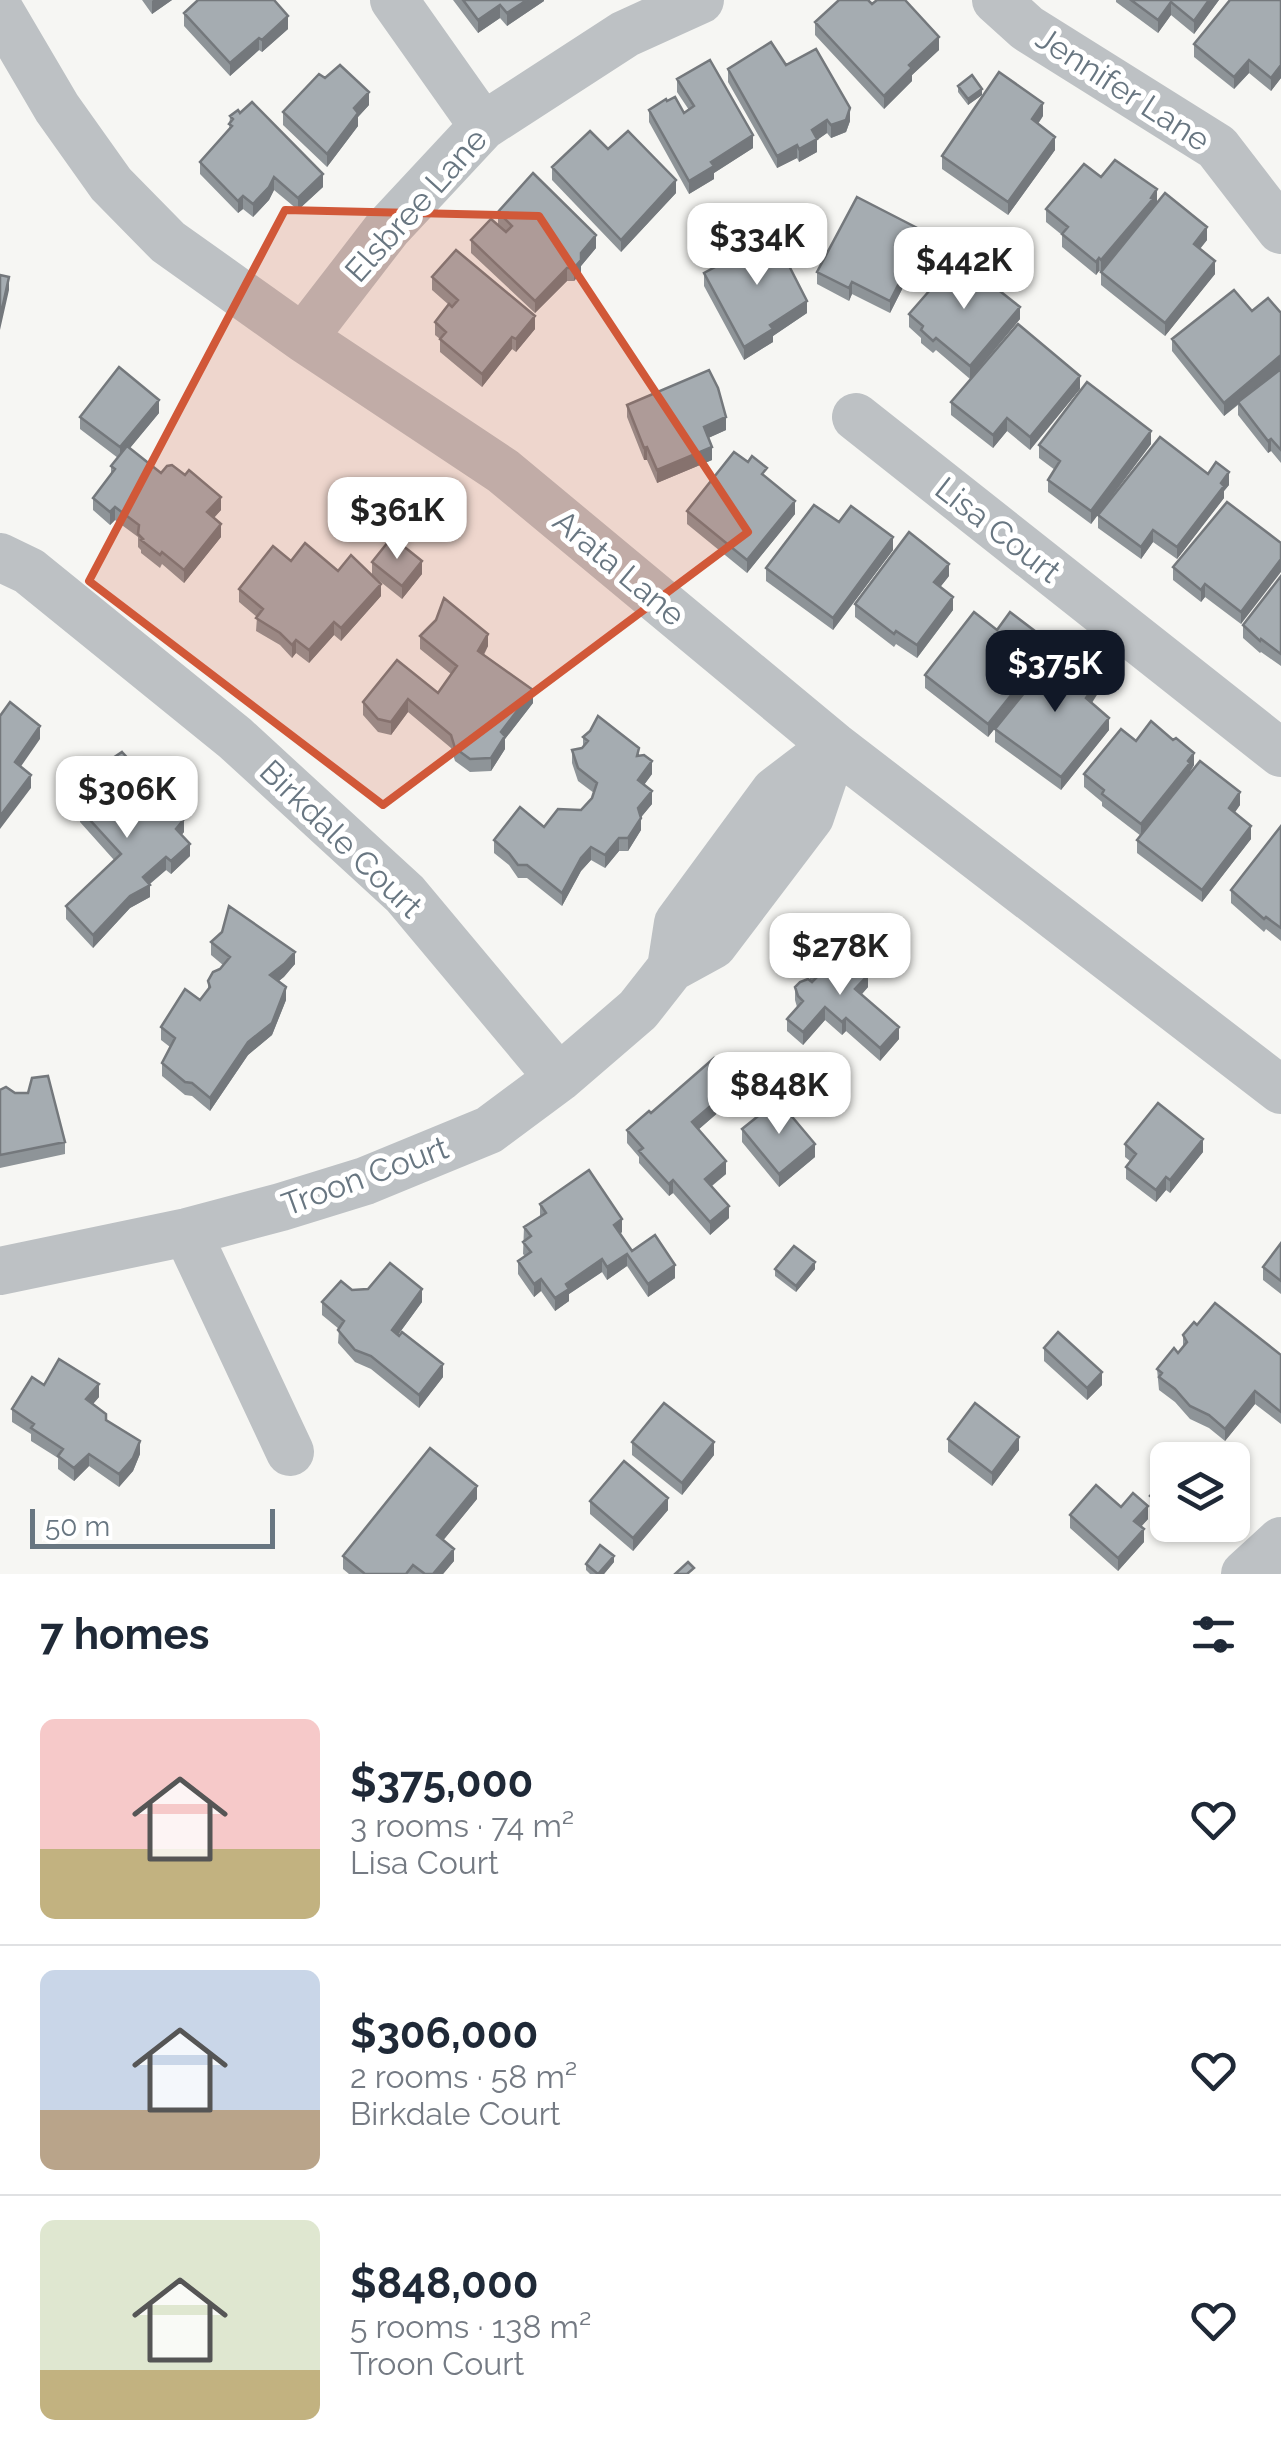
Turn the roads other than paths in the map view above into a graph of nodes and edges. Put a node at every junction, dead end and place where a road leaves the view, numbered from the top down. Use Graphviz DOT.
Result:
graph roads {
  1 [pos="394,0"];
  2 [pos="700,0"];
  3 [pos="996,0"];
  4 [pos="0,11"];
  5 [pos="482,126"];
  6 [pos="1281,230"];
  7 [pos="304,338"];
  8 [pos="856,418"];
  9 [pos="0,558"];
  10 [pos="834,746"];
  11 [pos="1281,753"];
  12 [pos="559,1078"];
  13 [pos="1281,1090"];
  14 [pos="187,1232"];
  15 [pos="0,1271"];
  16 [pos="290,1452"];
  17 [pos="1281,1541"];
  18 [pos="1246,1574"];
  1 -- 5 [label="street"];
  2 -- 5 [label="street, Elsbree Lane"];
  3 -- 6 [label="street, Jennifer Lane"];
  4 -- 7 [label="street, Arata Lane"];
  5 -- 7 [label="street, Elsbree Lane"];
  7 -- 10 [label="street, Arata Lane"];
  8 -- 11 [label="street, Lisa Court"];
  9 -- 12 [label="street, Birkdale Court"];
  10 -- 12 [label="street, Troon Court"];
  10 -- 13 [label="street, Arata Lane"];
  12 -- 14 [label="street, Troon Court"];
  14 -- 15 [label="street, Troon Court"];
  14 -- 16 [label="street"];
  17 -- 18 [label="street"];
}
